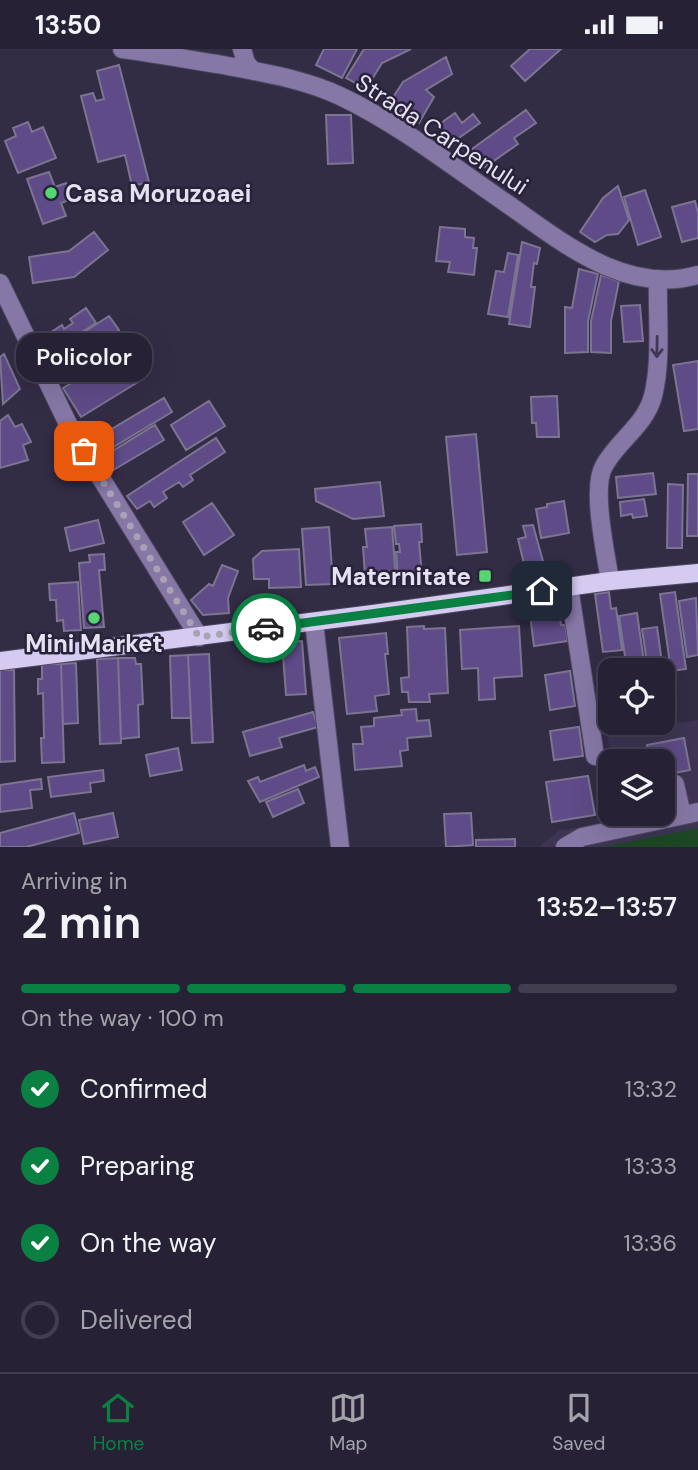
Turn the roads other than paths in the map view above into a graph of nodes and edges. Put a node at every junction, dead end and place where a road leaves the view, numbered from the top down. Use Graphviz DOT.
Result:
graph roads {
  1 [pos="122,49"];
  2 [pos="242,49"];
  3 [pos="153,51"];
  4 [pos="253,71"];
  5 [pos="698,275"];
  6 [pos="658,279"];
  7 [pos="0,283"];
  8 [pos="7,318"];
  9 [pos="698,573"];
  10 [pos="610,581"];
  11 [pos="569,587"];
  12 [pos="314,622"];
  13 [pos="199,637"];
  14 [pos="0,661"];
  15 [pos="595,755"];
  16 [pos="675,784"];
  17 [pos="690,814"];
  18 [pos="340,847"];
  19 [pos="565,847"];
  1 -- 3 [label="street, Strada Carpenului"];
  2 -- 4 [label="street"];
  3 -- 4 [label="street, Strada Carpenului"];
  4 -- 6 [label="street, Strada Carpenului"];
  5 -- 6 [label="street, Strada Carpenului"];
  6 -- 10 [label="street, one-way"];
  7 -- 8 [label="street"];
  8 -- 13 [label="street"];
  9 -- 10 [label="main road"];
  10 -- 11 [label="main road"];
  11 -- 12 [label="main road"];
  11 -- 15 [label="street"];
  12 -- 13 [label="main road"];
  12 -- 18 [label="street"];
  13 -- 14 [label="main road"];
  16 -- 17 [label="street"];
  17 -- 19 [label="street"];
}
